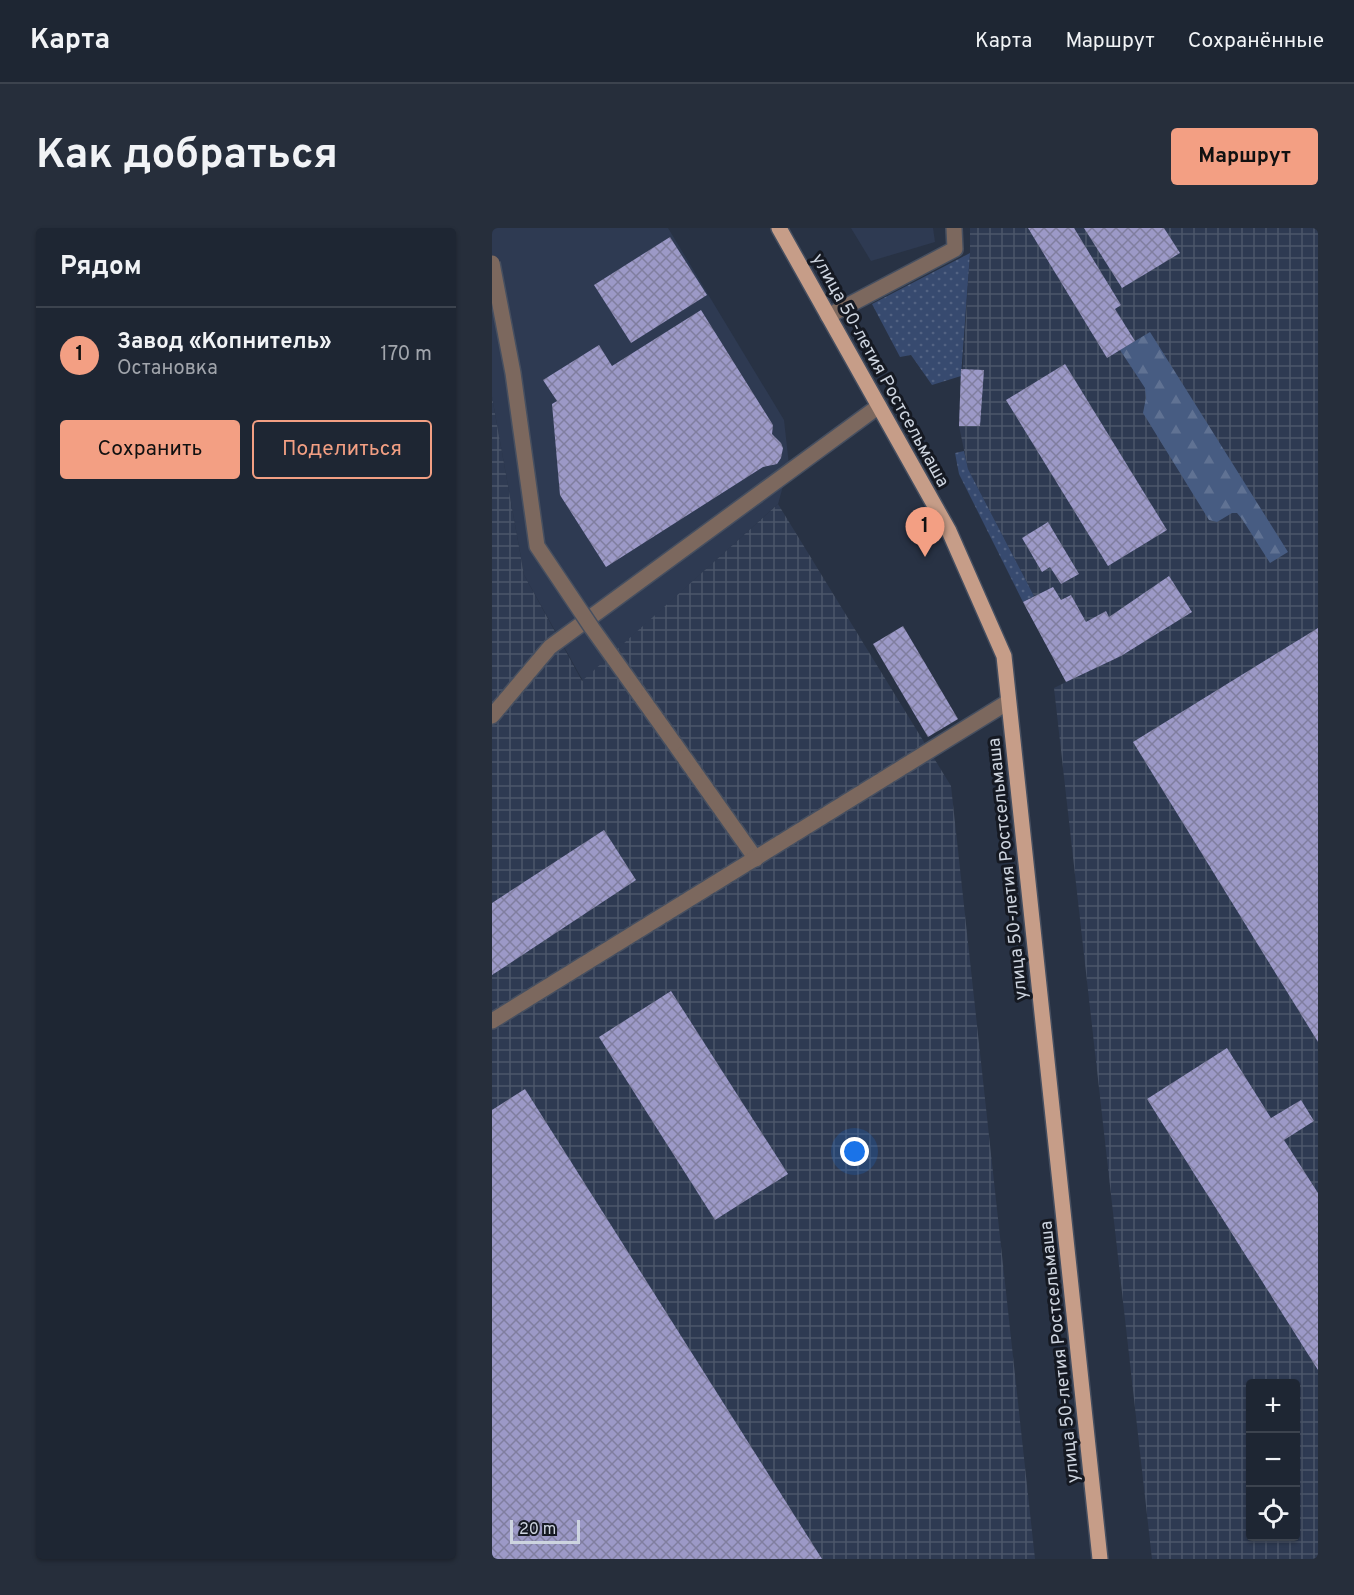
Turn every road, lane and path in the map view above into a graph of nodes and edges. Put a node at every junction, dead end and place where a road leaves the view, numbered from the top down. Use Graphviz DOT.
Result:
graph roads {
  1 [pos="779,228"];
  2 [pos="954,228"];
  3 [pos="492,263"];
  4 [pos="828,316"];
  5 [pos="879,406"];
  6 [pos="1008,702"];
  7 [pos="492,716"];
  8 [pos="756,859"];
  9 [pos="492,1021"];
  10 [pos="1100,1559"];
  1 -- 4 [label="main road, улица 50-летия Ростсельмаша"];
  2 -- 4 [label="lane"];
  3 -- 8 [label="lane, bridge"];
  4 -- 5 [label="main road, улица 50-летия Ростсельмаша"];
  5 -- 6 [label="main road, улица 50-летия Ростсельмаша"];
  5 -- 7 [label="lane"];
  6 -- 8 [label="lane"];
  6 -- 10 [label="main road, улица 50-летия Ростсельмаша"];
  8 -- 9 [label="lane"];
}
